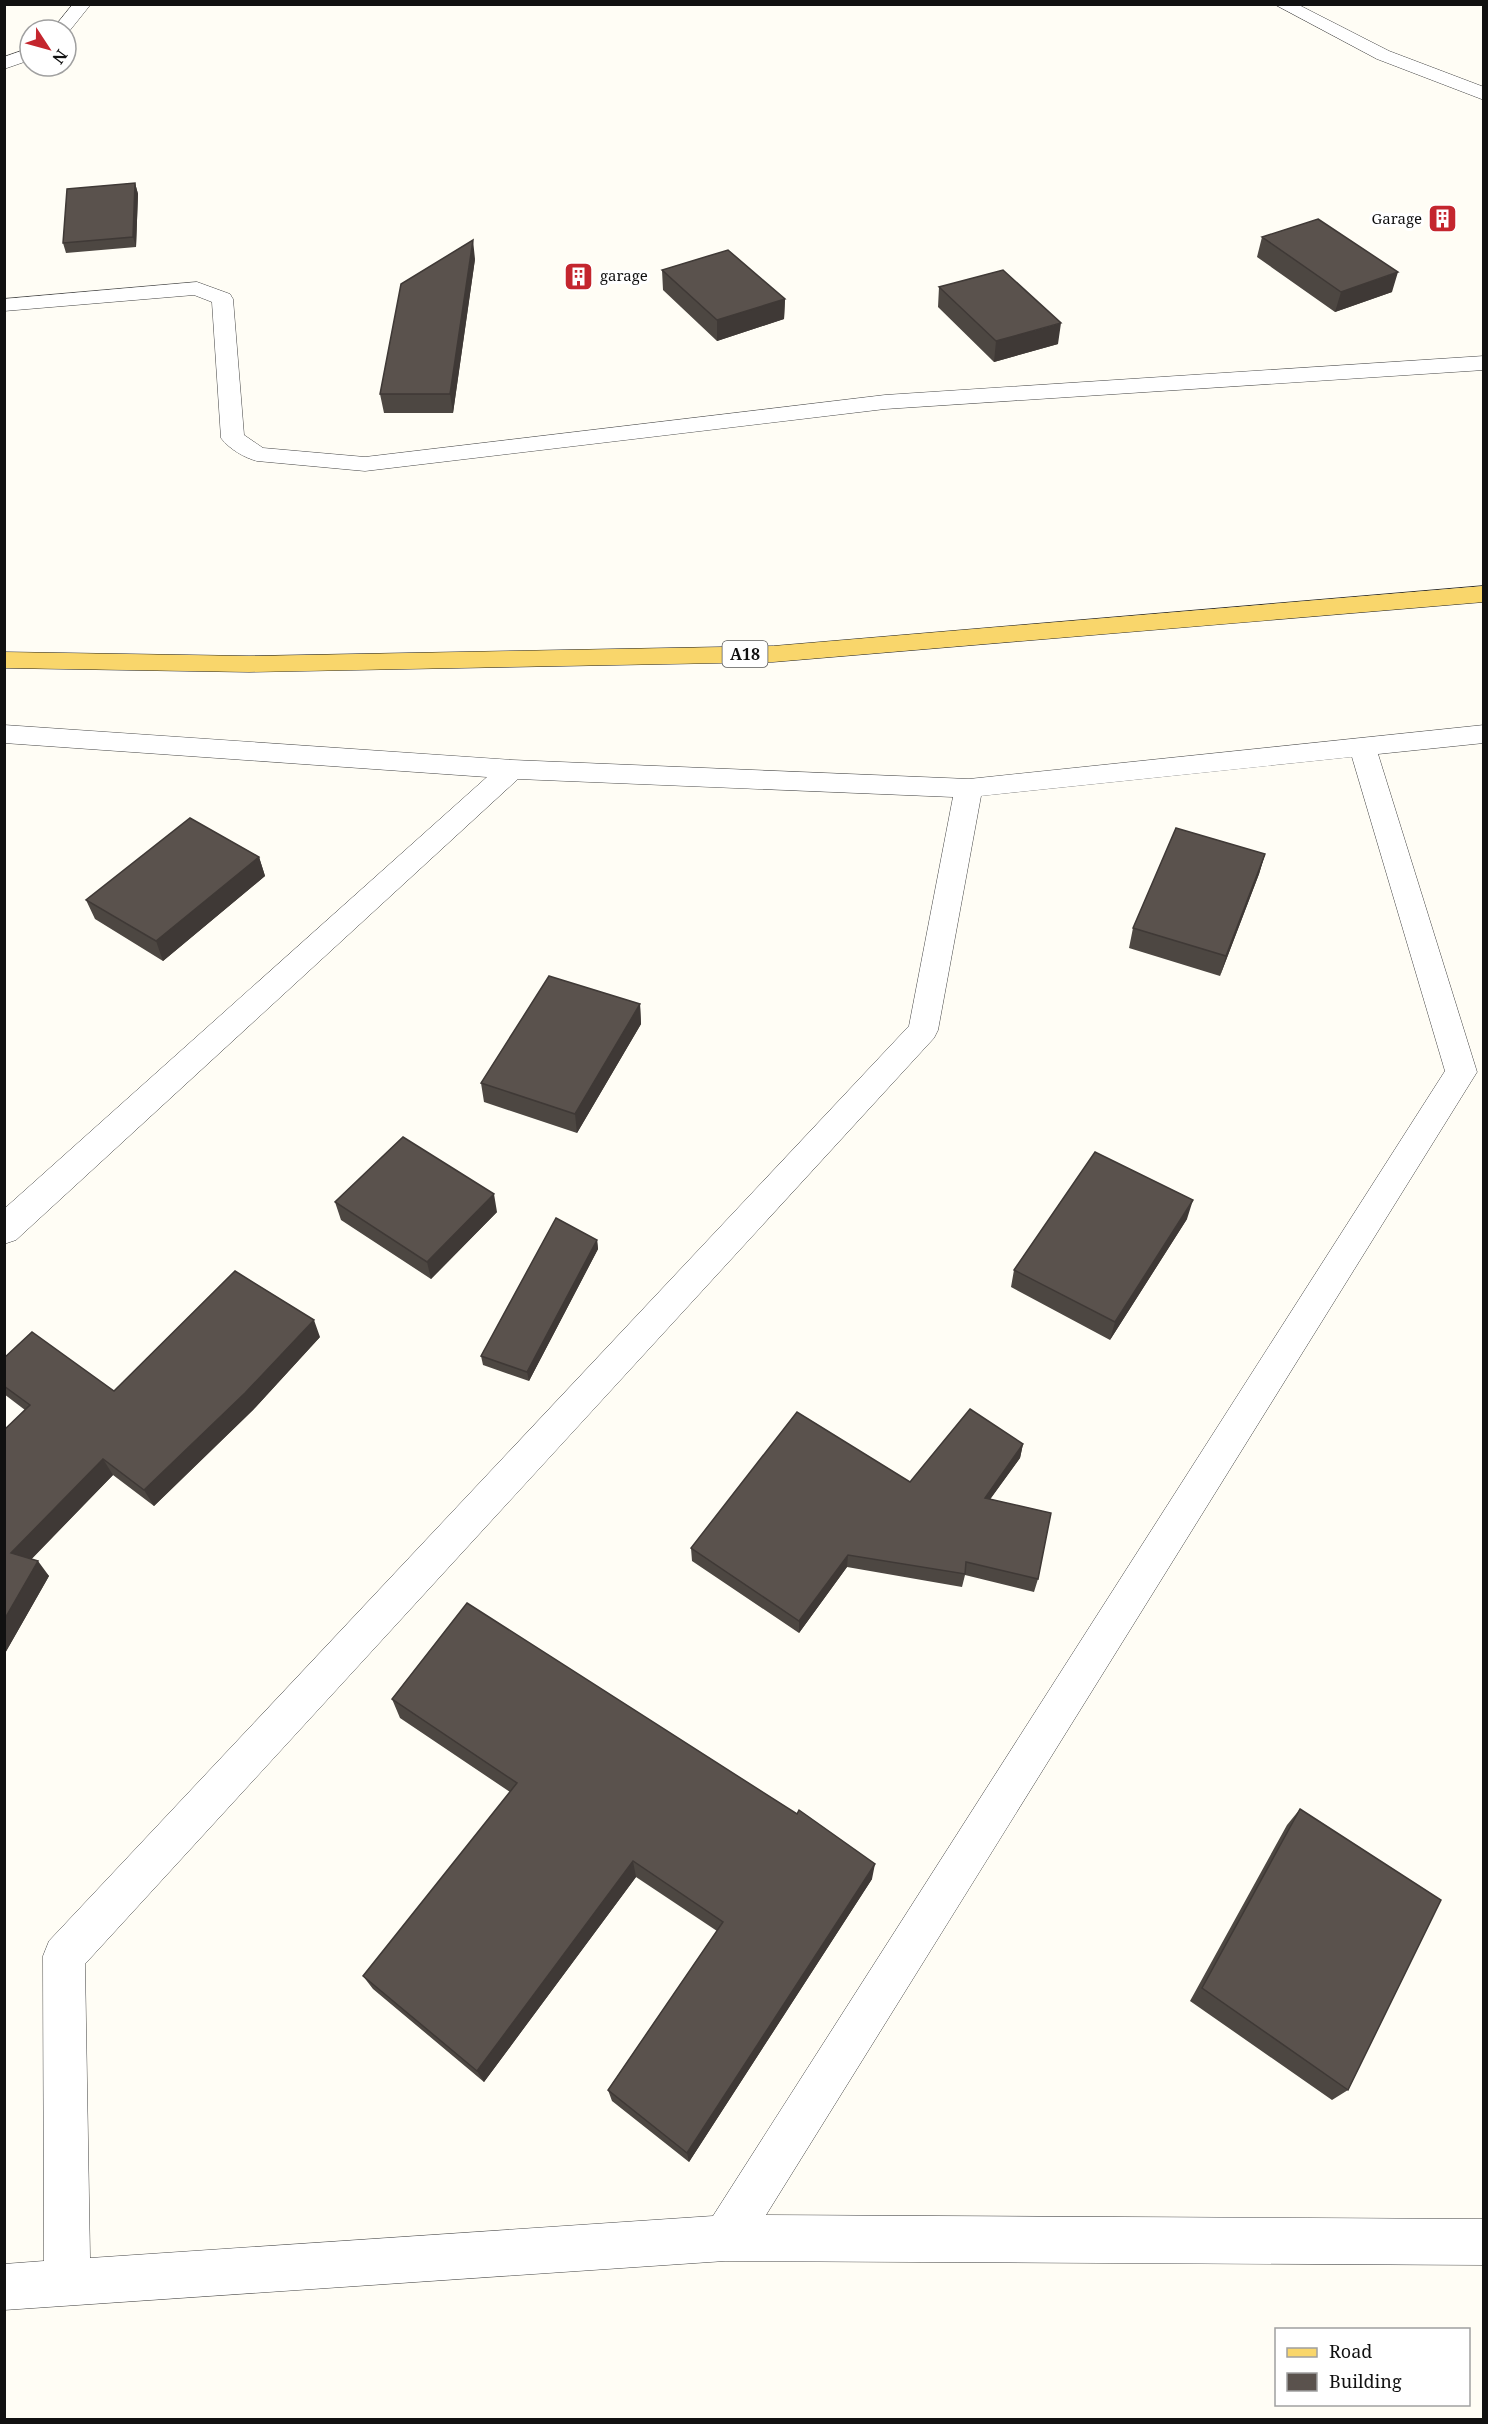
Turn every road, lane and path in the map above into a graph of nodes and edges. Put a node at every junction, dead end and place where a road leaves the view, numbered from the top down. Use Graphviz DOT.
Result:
graph roads {
  1 [pos="83,4"];
  2 [pos="1281,4"];
  3 [pos="72,18"];
  4 [pos="18,58"];
  5 [pos="4,64"];
  6 [pos="1484,94"];
  7 [pos="4,305"];
  8 [pos="1484,363"];
  9 [pos="1484,594"];
  10 [pos="4,660"];
  11 [pos="4,734"];
  12 [pos="1484,734"];
  13 [pos="1363,748"];
  14 [pos="512,769"];
  15 [pos="969,788"];
  16 [pos="4,1230"];
  17 [pos="725,2238"];
  18 [pos="1484,2242"];
  19 [pos="67,2282"];
  20 [pos="4,2287"];
  1 -- 3 [label="street"];
  2 -- 6 [label="street"];
  4 -- 5 [label="street"];
  7 -- 8 [label="street"];
  9 -- 10 [label="main road, A18"];
  11 -- 14 [label="street"];
  12 -- 13 [label="street"];
  13 -- 15 [label="street"];
  13 -- 17 [label="street"];
  14 -- 15 [label="street"];
  14 -- 16 [label="street"];
  15 -- 19 [label="street"];
  17 -- 18 [label="street"];
  17 -- 19 [label="street"];
  19 -- 20 [label="street"];
}
